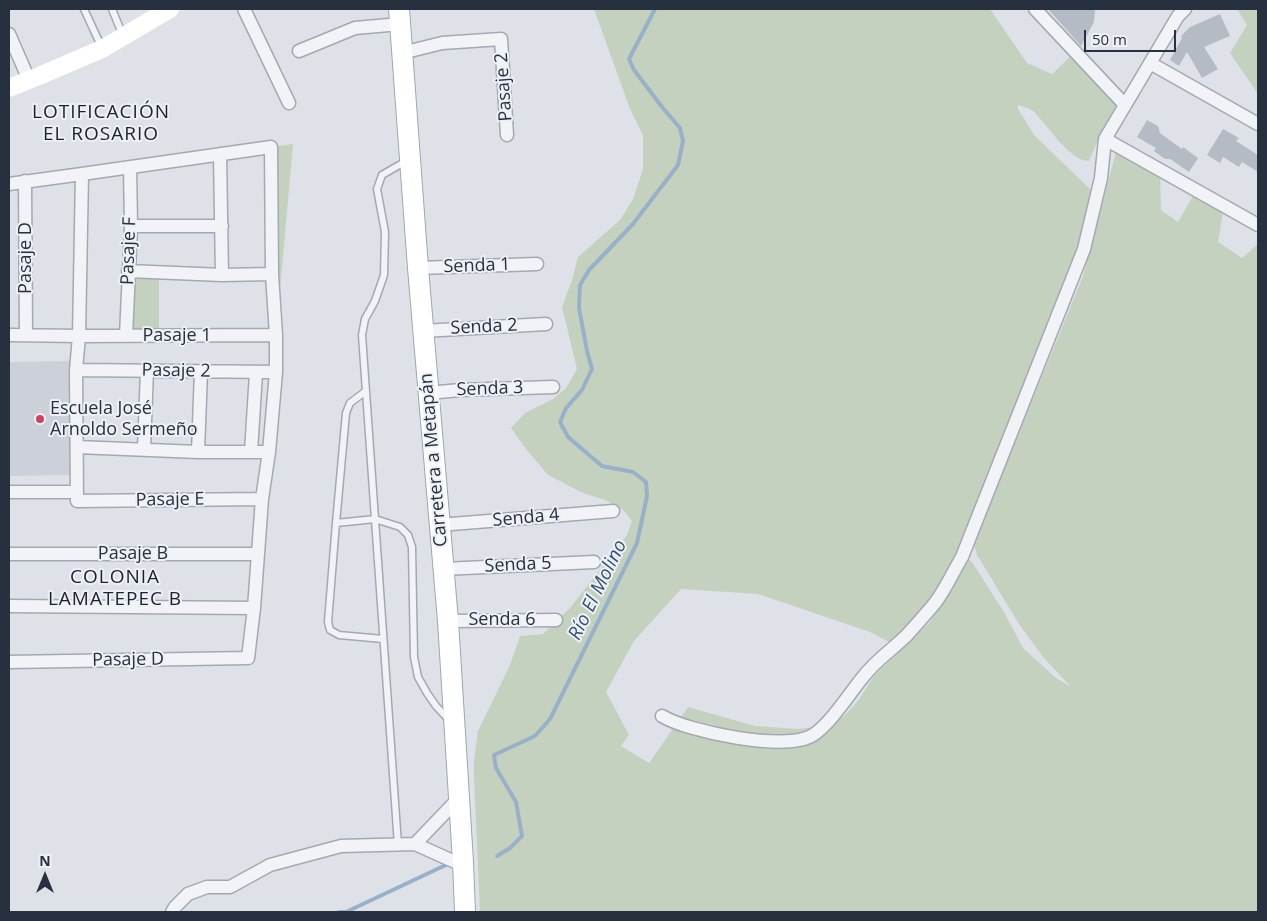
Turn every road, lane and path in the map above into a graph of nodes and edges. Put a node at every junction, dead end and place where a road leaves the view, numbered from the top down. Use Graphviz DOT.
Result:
graph roads {
  1 [pos="84,9"];
  2 [pos="112,9"];
  3 [pos="170,9"];
  4 [pos="244,9"];
  5 [pos="1034,9"];
  6 [pos="1178,11"];
  7 [pos="400,16"];
  8 [pos="9,34"];
  9 [pos="124,37"];
  10 [pos="102,49"];
  11 [pos="299,51"];
  12 [pos="402,53"];
  13 [pos="1150,63"];
  14 [pos="29,80"];
  15 [pos="9,88"];
  16 [pos="288,103"];
  17 [pos="1125,105"];
  18 [pos="1258,124"];
  19 [pos="507,135"];
  20 [pos="1105,139"];
  21 [pos="220,154"];
  22 [pos="410,159"];
  23 [pos="130,167"];
  24 [pos="82,174"];
  25 [pos="25,181"];
  26 [pos="9,184"];
  27 [pos="1258,225"];
  28 [pos="131,226"];
  29 [pos="222,226"];
  30 [pos="537,264"];
  31 [pos="418,268"];
  32 [pos="128,270"];
  33 [pos="272,274"];
  34 [pos="222,275"];
  35 [pos="546,324"];
  36 [pos="423,331"];
  37 [pos="9,335"];
  38 [pos="26,335"];
  39 [pos="276,335"];
  40 [pos="79,336"];
  41 [pos="126,336"];
  42 [pos="76,370"];
  43 [pos="147,370"];
  44 [pos="201,371"];
  45 [pos="276,372"];
  46 [pos="256,373"];
  47 [pos="553,387"];
  48 [pos="366,391"];
  49 [pos="428,392"];
  50 [pos="76,447"];
  51 [pos="144,449"];
  52 [pos="198,452"];
  53 [pos="251,452"];
  54 [pos="268,452"];
  55 [pos="9,492"];
  56 [pos="77,497"];
  57 [pos="262,499"];
  58 [pos="614,511"];
  59 [pos="375,519"];
  60 [pos="336,523"];
  61 [pos="439,525"];
  62 [pos="9,554"];
  63 [pos="258,554"];
  64 [pos="594,562"];
  65 [pos="443,568"];
  66 [pos="9,606"];
  67 [pos="254,608"];
  68 [pos="556,620"];
  69 [pos="448,621"];
  70 [pos="384,639"];
  71 [pos="9,662"];
  72 [pos="662,716"];
  73 [pos="455,726"];
  74 [pos="459,798"];
  75 [pos="415,844"];
  76 [pos="398,845"];
  77 [pos="464,866"];
  78 [pos="172,912"];
  79 [pos="465,912"];
  1 -- 10 [label="lane"];
  2 -- 9 [label="lane"];
  3 -- 9 [label="main road"];
  4 -- 16 [label="street"];
  5 -- 17 [label="street"];
  6 -- 13 [label="street"];
  7 -- 11 [label="street"];
  7 -- 12 [label="main road, Carretera a Metapán"];
  8 -- 14 [label="street"];
  9 -- 10 [label="main road"];
  10 -- 14 [label="main road"];
  12 -- 19 [label="street, Pasaje 2"];
  12 -- 22 [label="main road, Carretera a Metapán"];
  13 -- 17 [label="street"];
  13 -- 18 [label="street"];
  14 -- 15 [label="main road"];
  17 -- 20 [label="street"];
  20 -- 27 [label="street"];
  20 -- 72 [label="street"];
  21 -- 23 [label="street"];
  21 -- 29 [label="street"];
  21 -- 33 [label="street"];
  22 -- 31 [label="main road, Carretera a Metapán"];
  22 -- 48 [label="lane"];
  23 -- 24 [label="street"];
  23 -- 28 [label="street, Pasaje F"];
  24 -- 25 [label="street"];
  24 -- 40 [label="street"];
  25 -- 26 [label="street"];
  25 -- 38 [label="street, Pasaje D"];
  28 -- 29 [label="street"];
  28 -- 32 [label="street, Pasaje F"];
  29 -- 34 [label="street"];
  30 -- 31 [label="street, Senda 1"];
  31 -- 36 [label="main road, Carretera a Metapán"];
  32 -- 34 [label="street"];
  32 -- 41 [label="street, Pasaje F"];
  33 -- 34 [label="street"];
  33 -- 39 [label="street"];
  35 -- 36 [label="street, Senda 2"];
  36 -- 49 [label="main road, Carretera a Metapán"];
  37 -- 38 [label="street, Pasaje 1"];
  38 -- 40 [label="street, Pasaje 1"];
  39 -- 41 [label="street, Pasaje 1"];
  39 -- 45 [label="street"];
  40 -- 41 [label="street, Pasaje 1"];
  40 -- 42 [label="street"];
  42 -- 43 [label="street, Pasaje 2"];
  42 -- 50 [label="street"];
  43 -- 44 [label="street, Pasaje 2"];
  43 -- 51 [label="street"];
  44 -- 46 [label="street, Pasaje 2"];
  44 -- 52 [label="street"];
  45 -- 46 [label="street, Pasaje 2"];
  45 -- 54 [label="street"];
  46 -- 53 [label="street"];
  47 -- 49 [label="street, Senda 3"];
  48 -- 59 [label="lane"];
  48 -- 60 [label="lane"];
  49 -- 61 [label="main road, Carretera a Metapán"];
  50 -- 51 [label="street"];
  50 -- 56 [label="street"];
  51 -- 52 [label="street"];
  52 -- 53 [label="street"];
  53 -- 54 [label="street"];
  54 -- 57 [label="street"];
  55 -- 56 [label="street, Pasaje E"];
  56 -- 57 [label="street, Pasaje E"];
  57 -- 63 [label="street"];
  58 -- 61 [label="street, Senda 4"];
  59 -- 60 [label="lane"];
  59 -- 70 [label="lane"];
  59 -- 73 [label="lane"];
  60 -- 70 [label="lane"];
  61 -- 65 [label="main road, Carretera a Metapán"];
  62 -- 63 [label="street, Pasaje B"];
  63 -- 67 [label="street"];
  64 -- 65 [label="street, Senda 5"];
  65 -- 69 [label="main road, Carretera a Metapán"];
  66 -- 67 [label="street"];
  67 -- 71 [label="street, Pasaje D"];
  68 -- 69 [label="street, Senda 6"];
  69 -- 73 [label="main road, Carretera a Metapán"];
  70 -- 76 [label="lane"];
  73 -- 74 [label="main road, Carretera a Metapán"];
  74 -- 75 [label="street"];
  74 -- 77 [label="main road, Carretera a Metapán"];
  75 -- 76 [label="street"];
  75 -- 77 [label="street"];
  76 -- 78 [label="street"];
  77 -- 79 [label="main road, Carretera a Metapán"];
}
